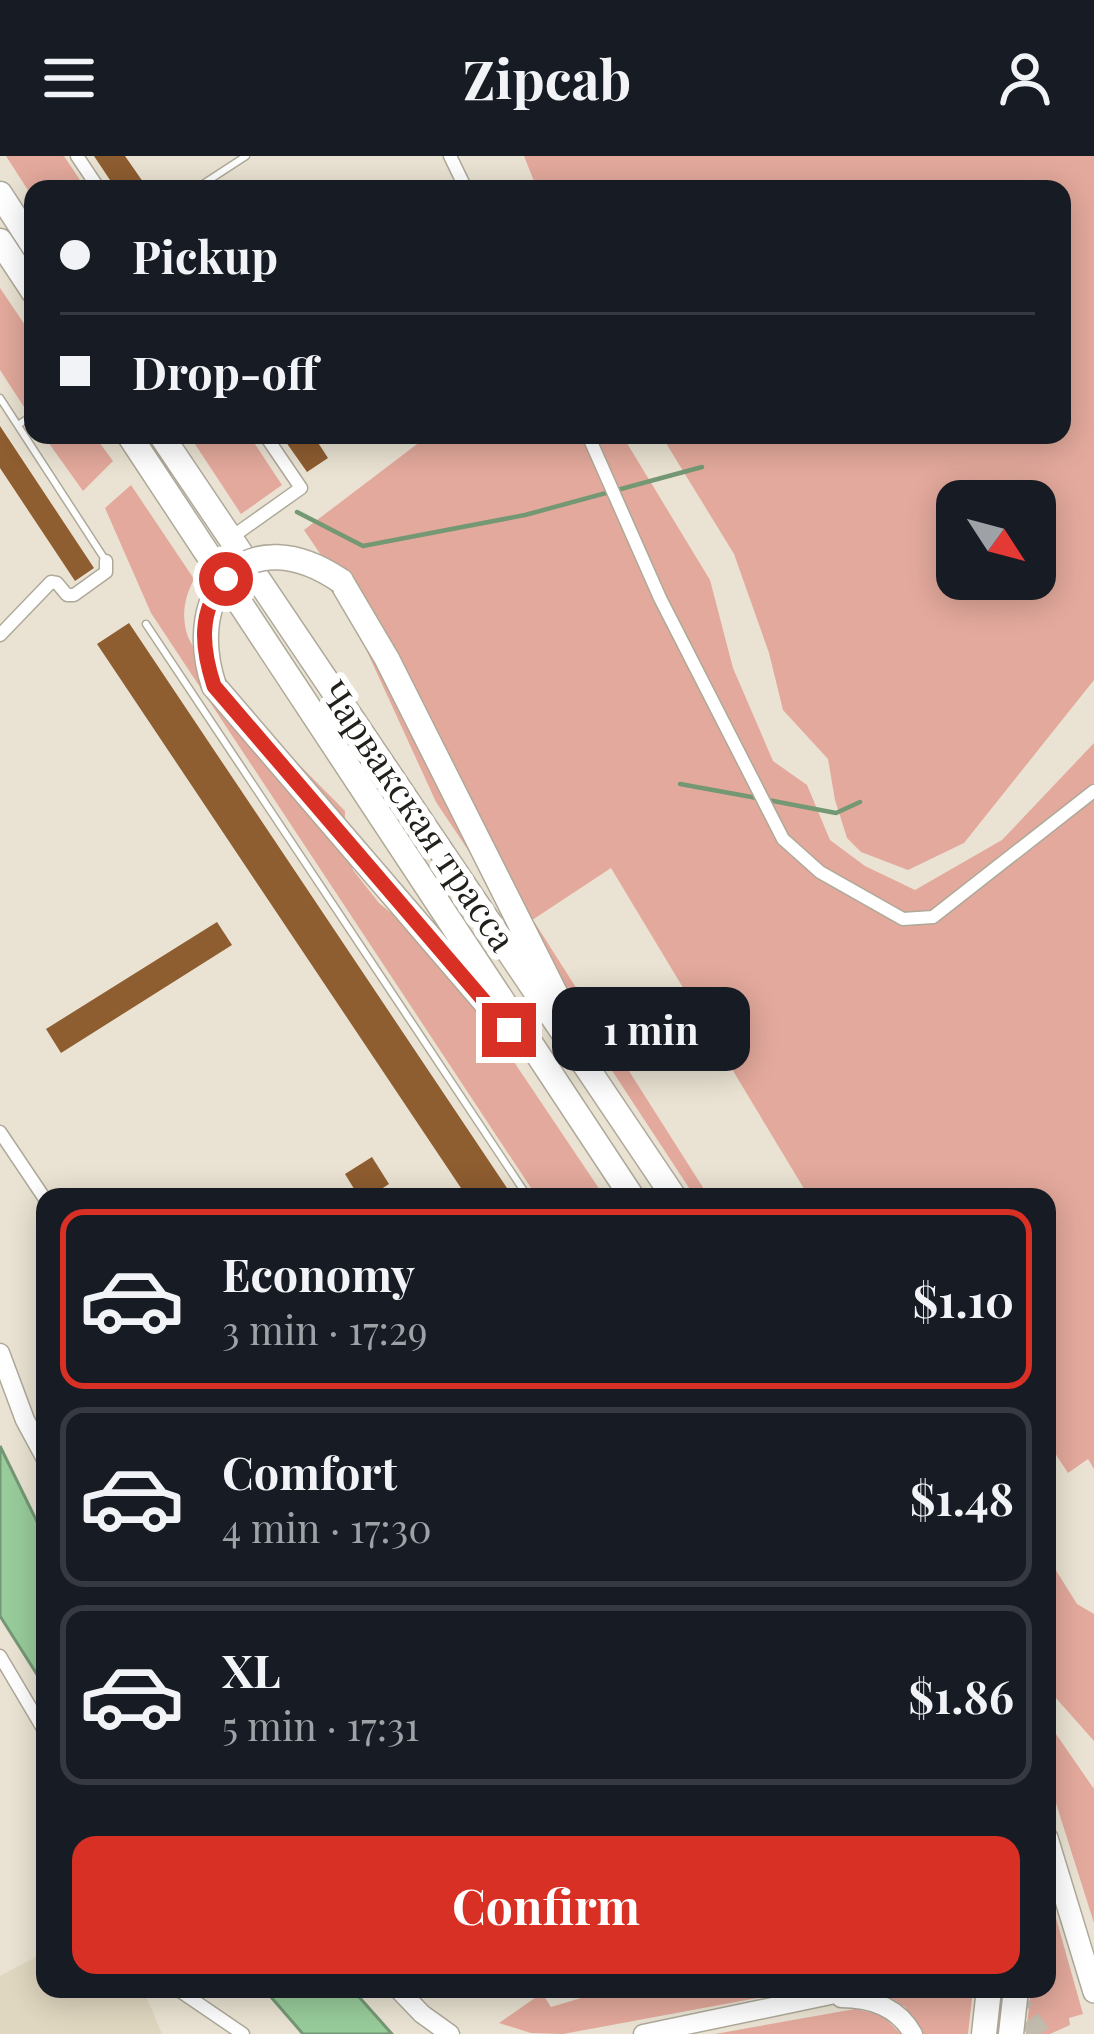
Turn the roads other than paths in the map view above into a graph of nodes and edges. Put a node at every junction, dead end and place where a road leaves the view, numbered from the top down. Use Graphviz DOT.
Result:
graph roads {
  1 [pos="246,156"];
  2 [pos="209,180"];
  3 [pos="0,194"];
  4 [pos="24,230"];
  5 [pos="0,241"];
  6 [pos="24,277"];
  7 [pos="0,398"];
  8 [pos="24,421"];
  9 [pos="18,425"];
  10 [pos="24,434"];
  11 [pos="30,444"];
  12 [pos="135,444"];
  13 [pos="167,444"];
  14 [pos="271,444"];
  15 [pos="592,444"];
  16 [pos="230,539"];
  17 [pos="106,561"];
  18 [pos="146,624"];
  19 [pos="0,634"];
  20 [pos="1094,791"];
  21 [pos="598,1078"];
  22 [pos="568,1098"];
  23 [pos="0,1132"];
  24 [pos="38,1188"];
  25 [pos="522,1188"];
  26 [pos="626,1188"];
  27 [pos="668,1188"];
  28 [pos="0,1353"];
  29 [pos="36,1440"];
  30 [pos="0,1655"];
  31 [pos="36,1717"];
  32 [pos="1056,1867"];
  33 [pos="1094,1992"];
  34 [pos="190,1998"];
  35 [pos="408,1998"];
  36 [pos="808,1998"];
  37 [pos="853,1998"];
  38 [pos="988,1998"];
  39 [pos="1015,1998"];
  40 [pos="448,2033"];
  41 [pos="243,2034"];
  42 [pos="643,2034"];
  43 [pos="913,2034"];
  44 [pos="984,2034"];
  45 [pos="1011,2034"];
  1 -- 2 [label="lane"];
  3 -- 4 [label="highway"];
  5 -- 6 [label="highway"];
  7 -- 9 [label="lane"];
  8 -- 9 [label="lane"];
  9 -- 10 [label="lane"];
  11 -- 17 [label="lane"];
  12 -- 22 [label="highway, Чарвакская трасса"];
  13 -- 16 [label="highway, Чарвакская трасса"];
  14 -- 16 [label="street"];
  15 -- 20 [label="street"];
  16 -- 21 [label="highway, Чарвакская трасса"];
  17 -- 19 [label="street"];
  18 -- 25 [label="lane"];
  21 -- 22 [label="highway, bridge"];
  21 -- 27 [label="highway, Чарвакская трасса"];
  22 -- 26 [label="highway, Чарвакская трасса"];
  23 -- 24 [label="street"];
  28 -- 29 [label="main road"];
  30 -- 31 [label="street"];
  32 -- 33 [label="main road"];
  34 -- 41 [label="street"];
  35 -- 40 [label="main road"];
  36 -- 42 [label="main road"];
  37 -- 43 [label="main road"];
  38 -- 44 [label="highway"];
  39 -- 45 [label="highway"];
}
